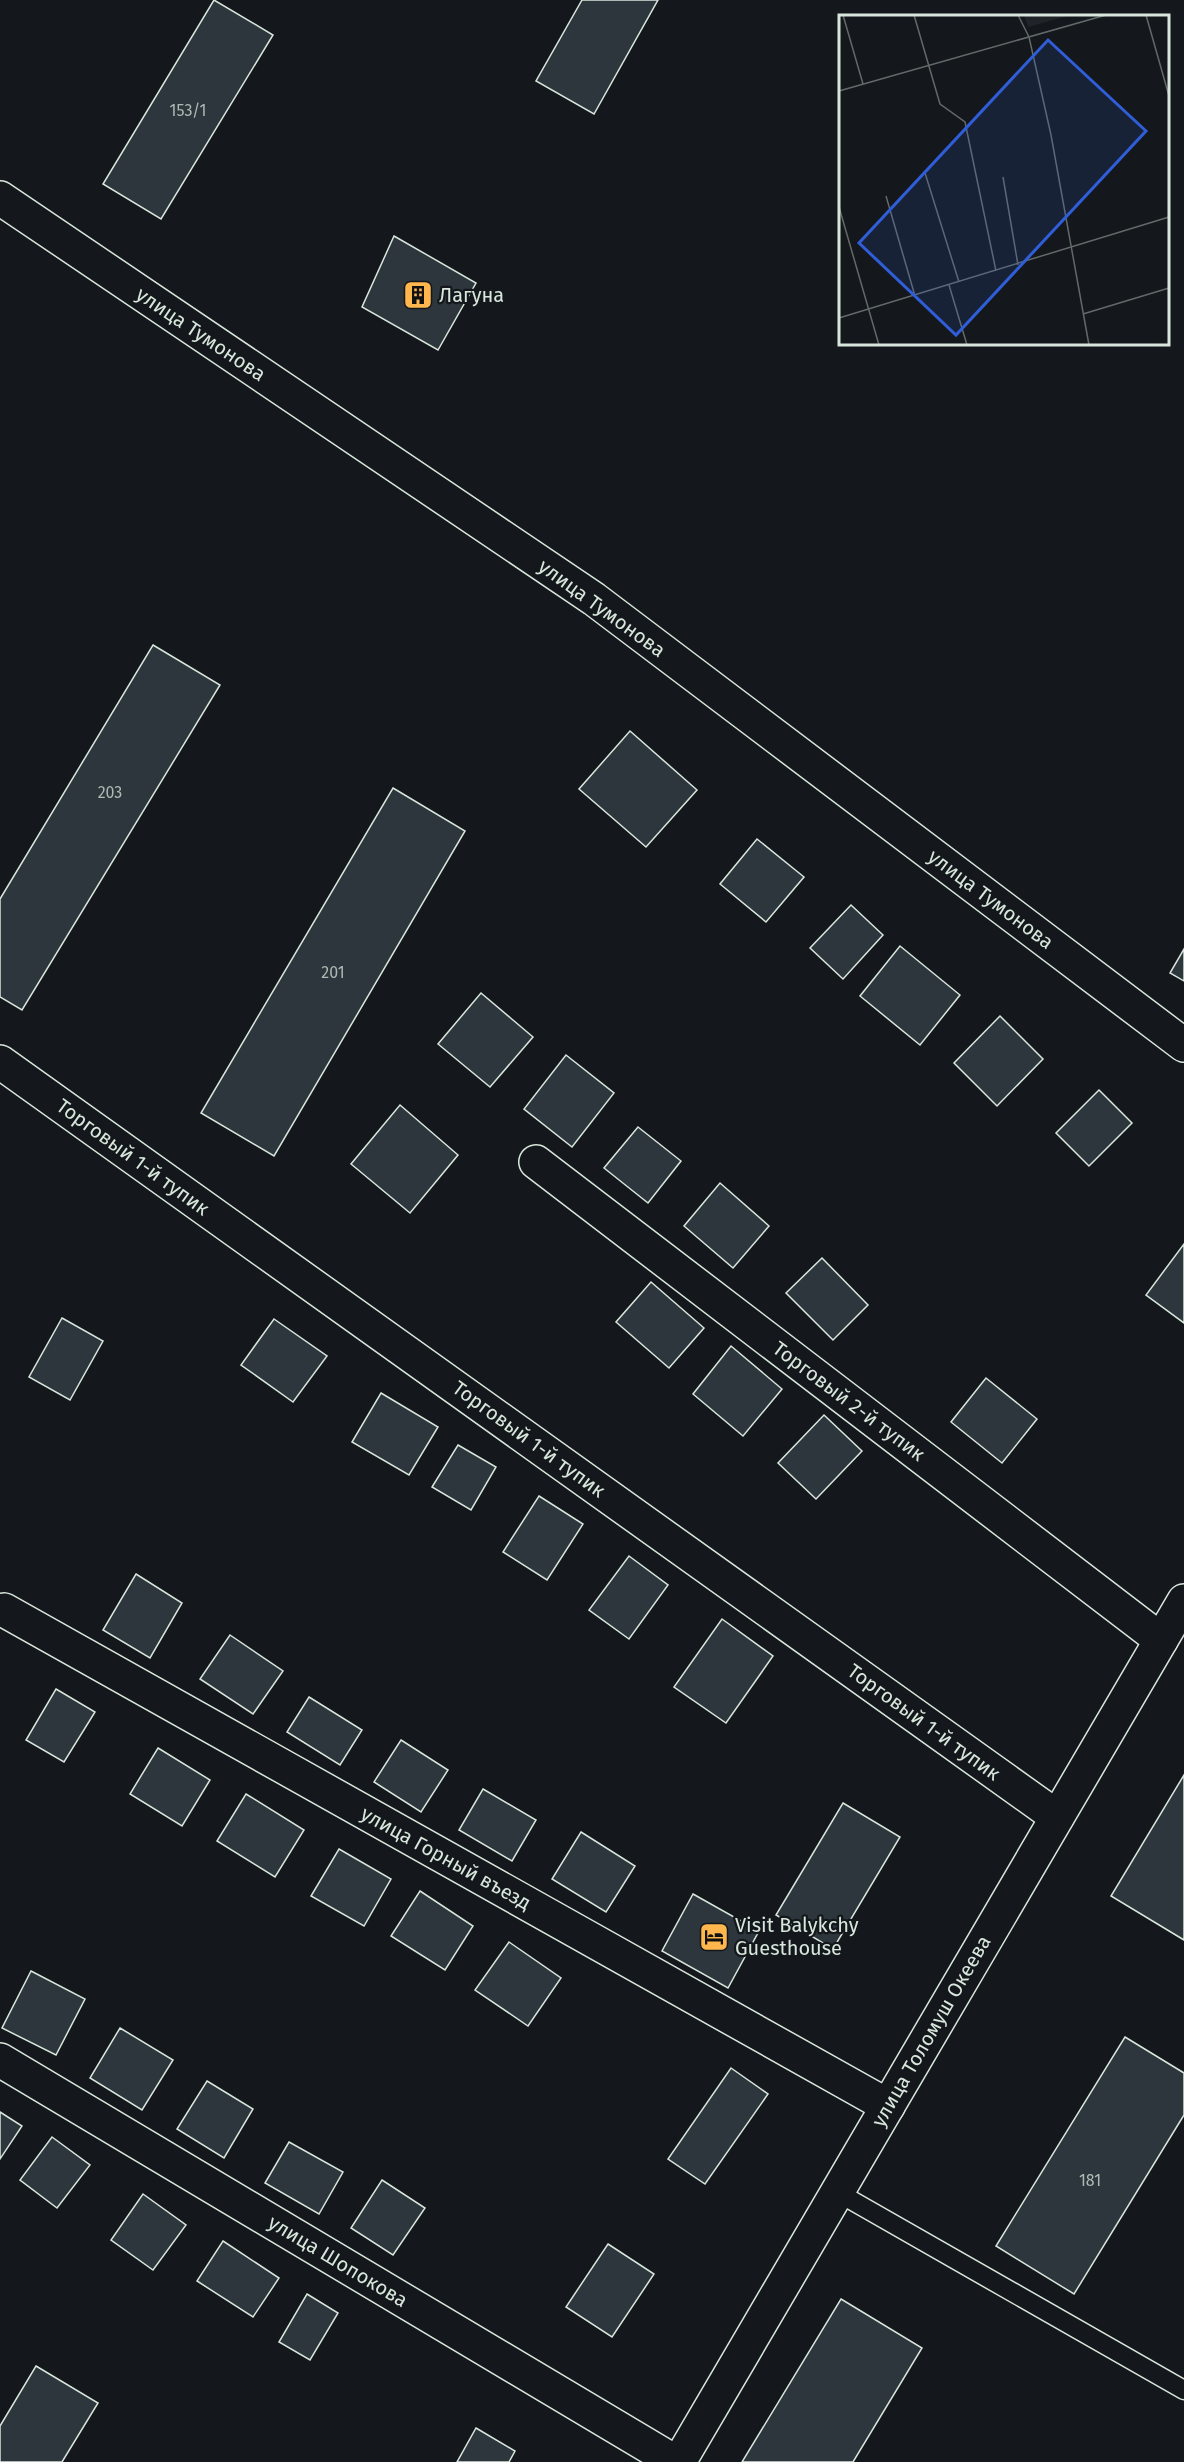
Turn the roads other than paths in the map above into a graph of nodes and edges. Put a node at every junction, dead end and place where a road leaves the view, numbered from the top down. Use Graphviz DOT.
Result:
graph roads {
  1 [pos="0,198"];
  2 [pos="1184,1045"];
  3 [pos="0,1062"];
  4 [pos="537,1162"];
  5 [pos="1184,1601"];
  6 [pos="4,1610"];
  7 [pos="1161,1640"];
  8 [pos="1057,1816"];
  9 [pos="0,2060"];
  10 [pos="888,2106"];
  11 [pos="837,2192"];
  12 [pos="1184,2390"];
  13 [pos="677,2462"];
  1 -- 2 [label="street, улица Тумонова"];
  3 -- 8 [label="street, Торговый 1-й тупик"];
  4 -- 7 [label="street, Торговый 2-й тупик"];
  5 -- 7 [label="street, улица Толомуш Океева"];
  6 -- 10 [label="street, улица Горный въезд"];
  7 -- 8 [label="street, улица Толомуш Океева"];
  8 -- 10 [label="street, улица Толомуш Океева"];
  9 -- 13 [label="street, улица Шопокова"];
  10 -- 11 [label="street, улица Толомуш Океева"];
  11 -- 12 [label="lane"];
  11 -- 13 [label="street, улица Толомуш Океева"];
}
